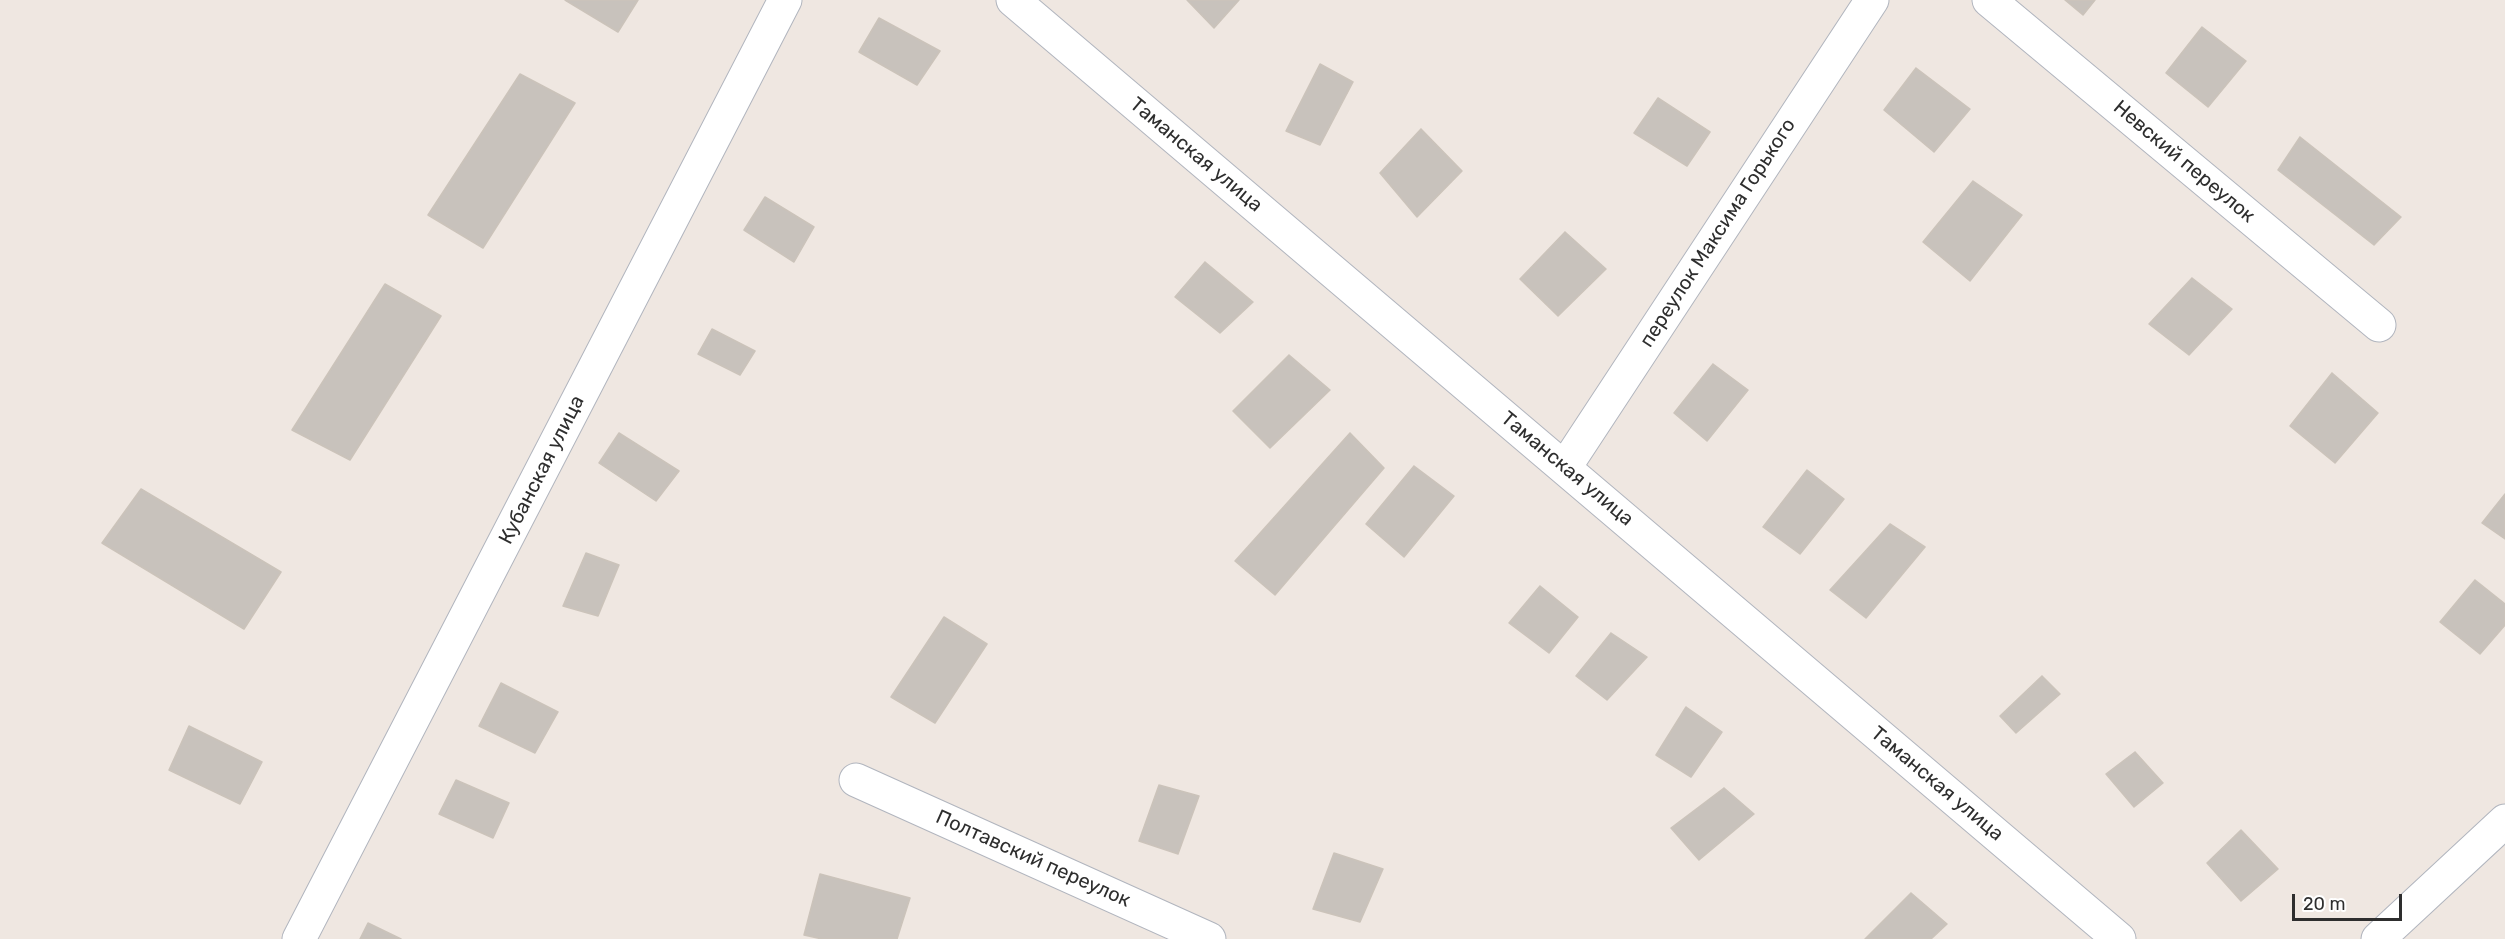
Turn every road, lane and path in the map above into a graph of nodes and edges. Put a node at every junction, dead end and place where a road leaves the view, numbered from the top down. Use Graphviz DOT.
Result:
graph roads {
  1 [pos="785,0"];
  2 [pos="1013,0"];
  3 [pos="1872,0"];
  4 [pos="1989,0"];
  5 [pos="2379,325"];
  6 [pos="1565,467"];
  7 [pos="856,780"];
  8 [pos="2505,821"];
  9 [pos="299,939"];
  10 [pos="1209,939"];
  11 [pos="2119,939"];
  12 [pos="2378,939"];
  1 -- 9 [label="street, Кубанская улица"];
  2 -- 6 [label="street, Таманская улица"];
  3 -- 6 [label="street, переулок Максима Горького"];
  4 -- 5 [label="street, Невский переулок"];
  6 -- 11 [label="street, Таманская улица"];
  7 -- 10 [label="street, Полтавский переулок"];
  8 -- 12 [label="street"];
}
